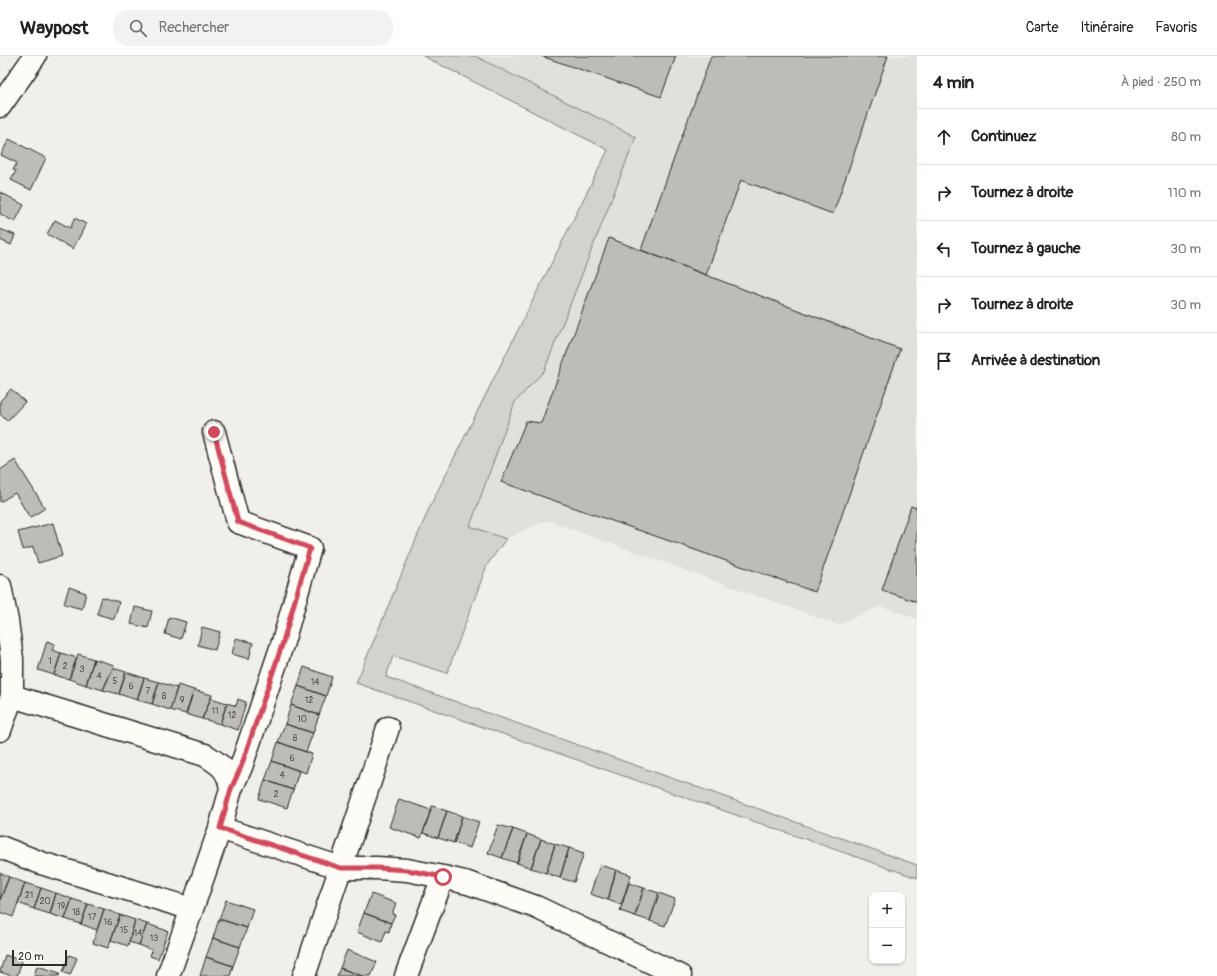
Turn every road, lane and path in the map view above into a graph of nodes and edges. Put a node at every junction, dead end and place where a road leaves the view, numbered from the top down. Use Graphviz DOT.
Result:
graph roads {
  1 [pos="35,56"];
  2 [pos="0,106"];
  3 [pos="214,432"];
  4 [pos="0,586"];
  5 [pos="12,696"];
  6 [pos="388,728"];
  7 [pos="0,730"];
  8 [pos="231,789"];
  9 [pos="220,828"];
  10 [pos="0,847"];
  11 [pos="341,868"];
  12 [pos="443,877"];
  13 [pos="192,909"];
  14 [pos="168,976"];
  15 [pos="304,976"];
  16 [pos="406,976"];
  17 [pos="680,976"];
  1 -- 2 [label="street"];
  3 -- 8 [label="street"];
  4 -- 5 [label="street"];
  5 -- 7 [label="street"];
  5 -- 8 [label="street"];
  6 -- 11 [label="street"];
  8 -- 9 [label="street"];
  9 -- 11 [label="street"];
  9 -- 13 [label="street"];
  10 -- 13 [label="street"];
  11 -- 12 [label="street"];
  11 -- 15 [label="street"];
  12 -- 16 [label="street"];
  12 -- 17 [label="street"];
  13 -- 14 [label="street"];
}
